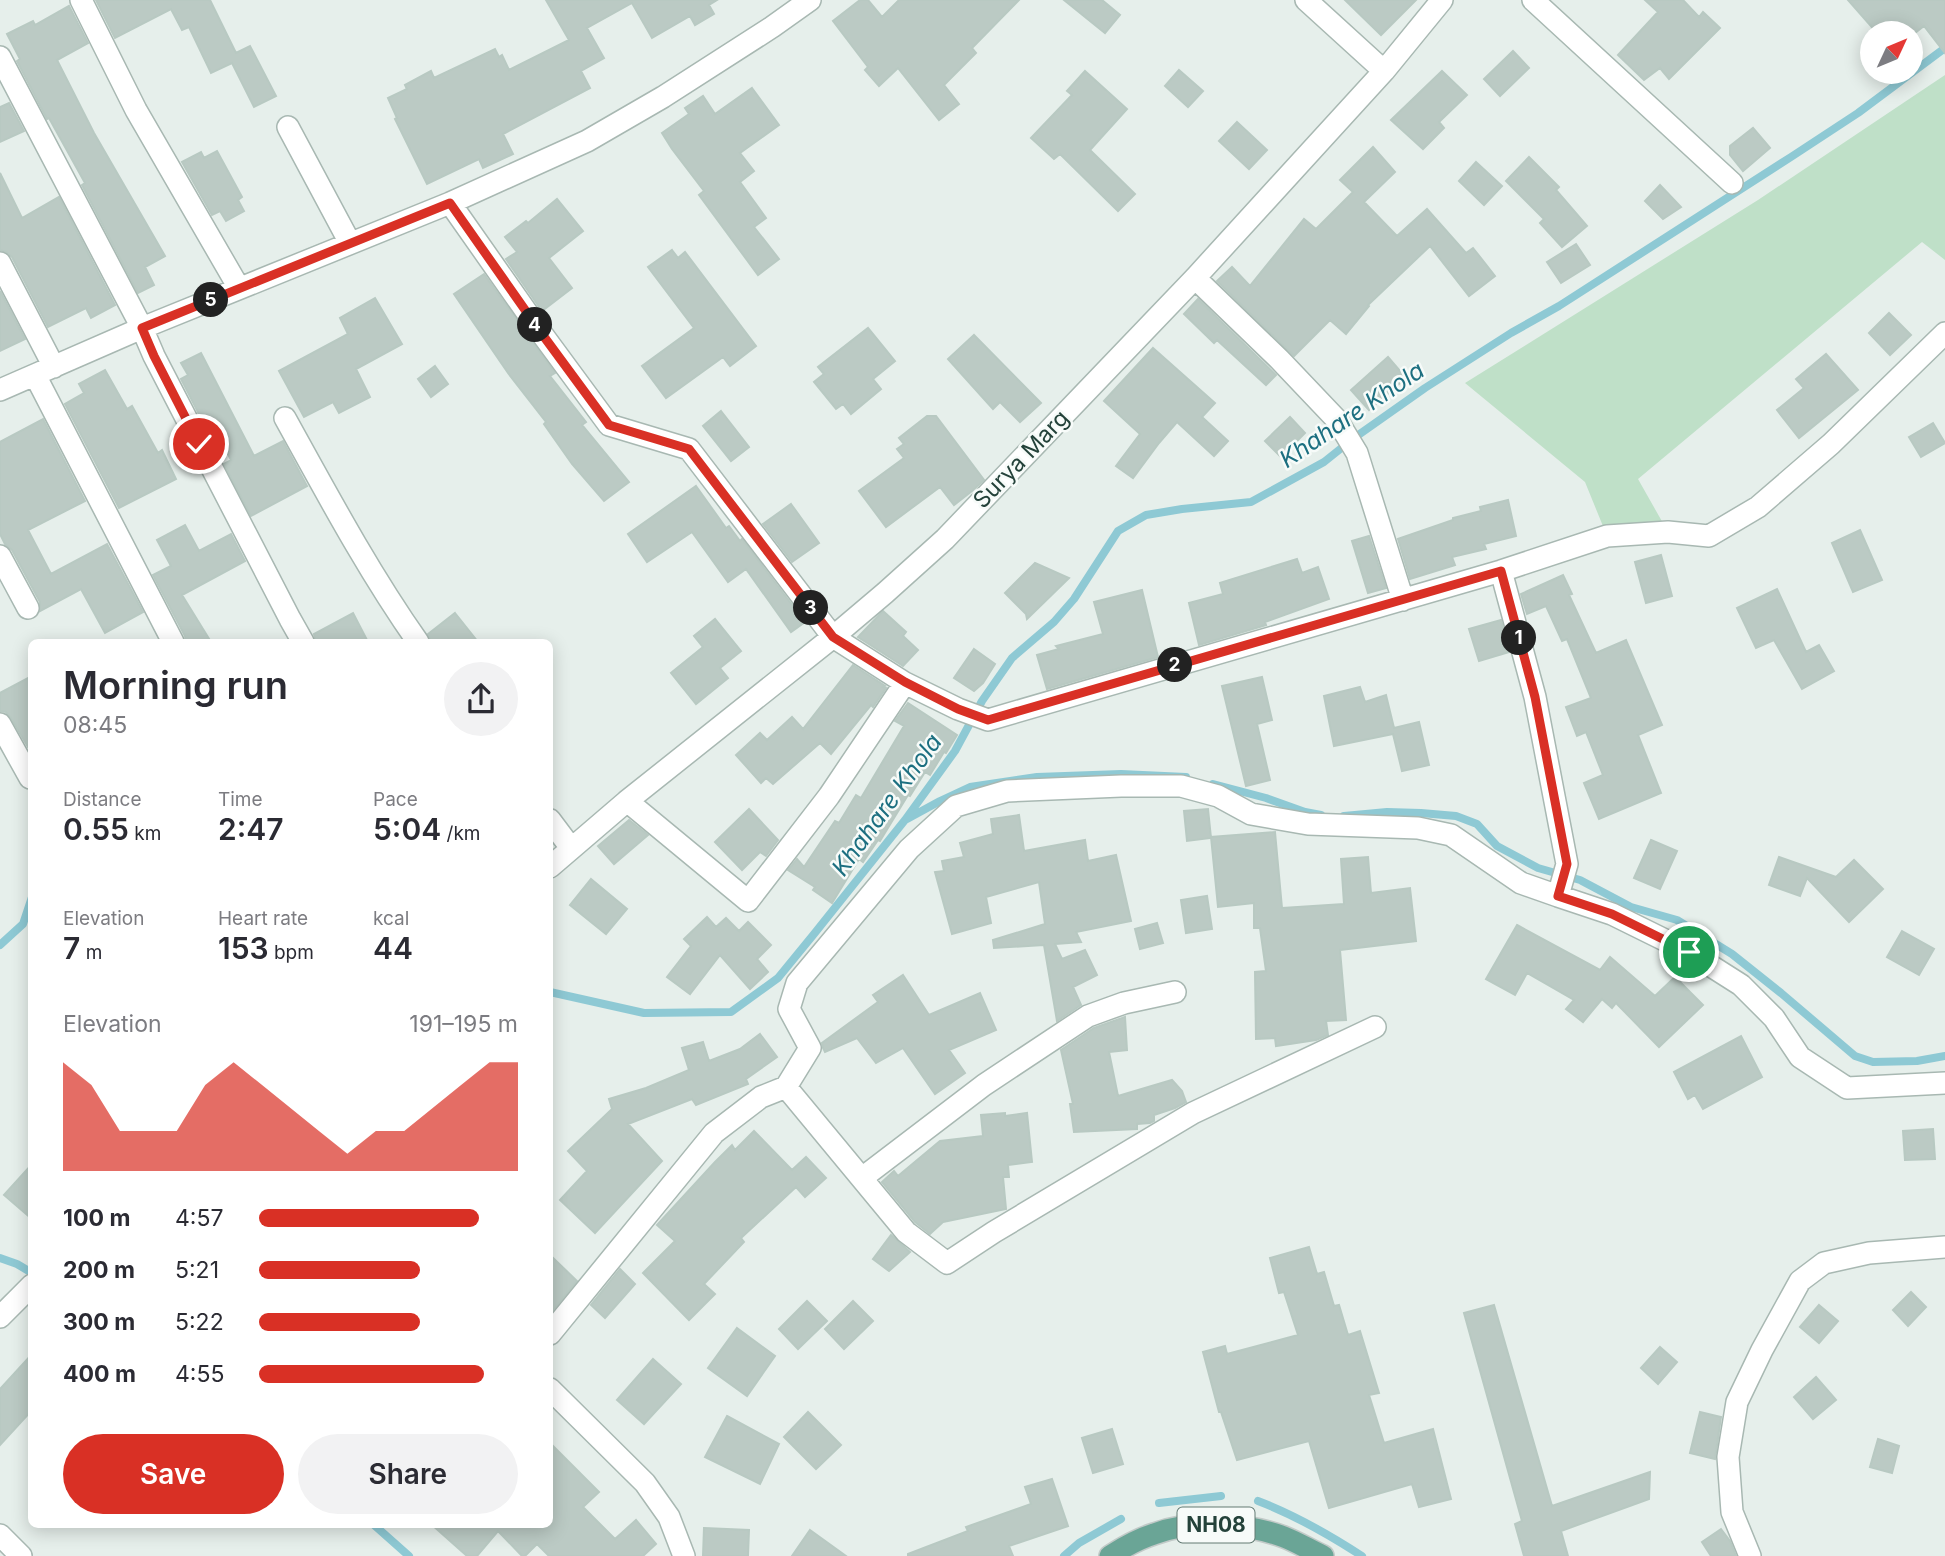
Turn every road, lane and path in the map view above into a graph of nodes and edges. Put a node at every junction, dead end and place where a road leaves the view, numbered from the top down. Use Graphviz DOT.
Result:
graph roads {
  1 [pos="81,0"];
  2 [pos="810,0"];
  3 [pos="1306,0"];
  4 [pos="1442,0"];
  5 [pos="1533,0"];
  6 [pos="0,57"];
  7 [pos="1384,71"];
  8 [pos="288,127"];
  9 [pos="1732,183"];
  10 [pos="450,203"];
  11 [pos="350,243"];
  12 [pos="0,263"];
  13 [pos="1195,278"];
  14 [pos="239,288"];
  15 [pos="142,328"];
  16 [pos="1945,332"];
  17 [pos="45,371"];
  18 [pos="0,390"];
  19 [pos="285,418"];
  20 [pos="0,556"];
  21 [pos="1501,571"];
  22 [pos="1403,600"];
  23 [pos="28,608"];
  24 [pos="833,637"];
  25 [pos="172,639"];
  26 [pos="301,639"];
  27 [pos="416,639"];
  28 [pos="905,682"];
  29 [pos="0,724"];
  30 [pos="28,774"];
  31 [pos="627,800"];
  32 [pos="553,824"];
  33 [pos="571,848"];
  34 [pos="553,864"];
  35 [pos="1560,891"];
  36 [pos="1175,992"];
  37 [pos="1374,1027"];
  38 [pos="1945,1083"];
  39 [pos="786,1087"];
  40 [pos="862,1178"];
  41 [pos="1945,1247"];
  42 [pos="28,1289"];
  43 [pos="0,1317"];
  44 [pos="553,1330"];
  45 [pos="553,1392"];
  46 [pos="0,1535"];
  47 [pos="21,1556"];
  48 [pos="684,1556"];
  49 [pos="1110,1556"];
  50 [pos="1323,1556"];
  51 [pos="1750,1556"];
  1 -- 14 [label="street"];
  2 -- 10 [label="street"];
  3 -- 7 [label="street"];
  4 -- 7 [label="street, Surya Marg"];
  5 -- 9 [label="street"];
  6 -- 15 [label="street"];
  7 -- 13 [label="street, Surya Marg"];
  8 -- 11 [label="street"];
  10 -- 11 [label="street"];
  10 -- 24 [label="street"];
  11 -- 14 [label="street"];
  12 -- 17 [label="street"];
  13 -- 22 [label="street"];
  13 -- 24 [label="street, Surya Marg"];
  14 -- 15 [label="street"];
  15 -- 17 [label="street"];
  15 -- 26 [label="street"];
  16 -- 21 [label="street"];
  17 -- 18 [label="street"];
  17 -- 25 [label="street"];
  19 -- 27 [label="street"];
  20 -- 23 [label="street"];
  21 -- 22 [label="street"];
  21 -- 35 [label="street"];
  22 -- 28 [label="street"];
  24 -- 28 [label="street"];
  24 -- 31 [label="street, Surya Marg"];
  28 -- 31 [label="street"];
  29 -- 30 [label="street"];
  31 -- 33 [label="street, Surya Marg"];
  32 -- 33 [label="street"];
  33 -- 34 [label="street, Surya Marg"];
  35 -- 38 [label="street"];
  35 -- 39 [label="street"];
  36 -- 40 [label="street"];
  37 -- 40 [label="street"];
  39 -- 40 [label="street"];
  39 -- 44 [label="street"];
  41 -- 51 [label="street"];
  42 -- 43 [label="street"];
  45 -- 48 [label="street"];
  46 -- 47 [label="street"];
  49 -- 50 [label="main road, NH08"];
}
